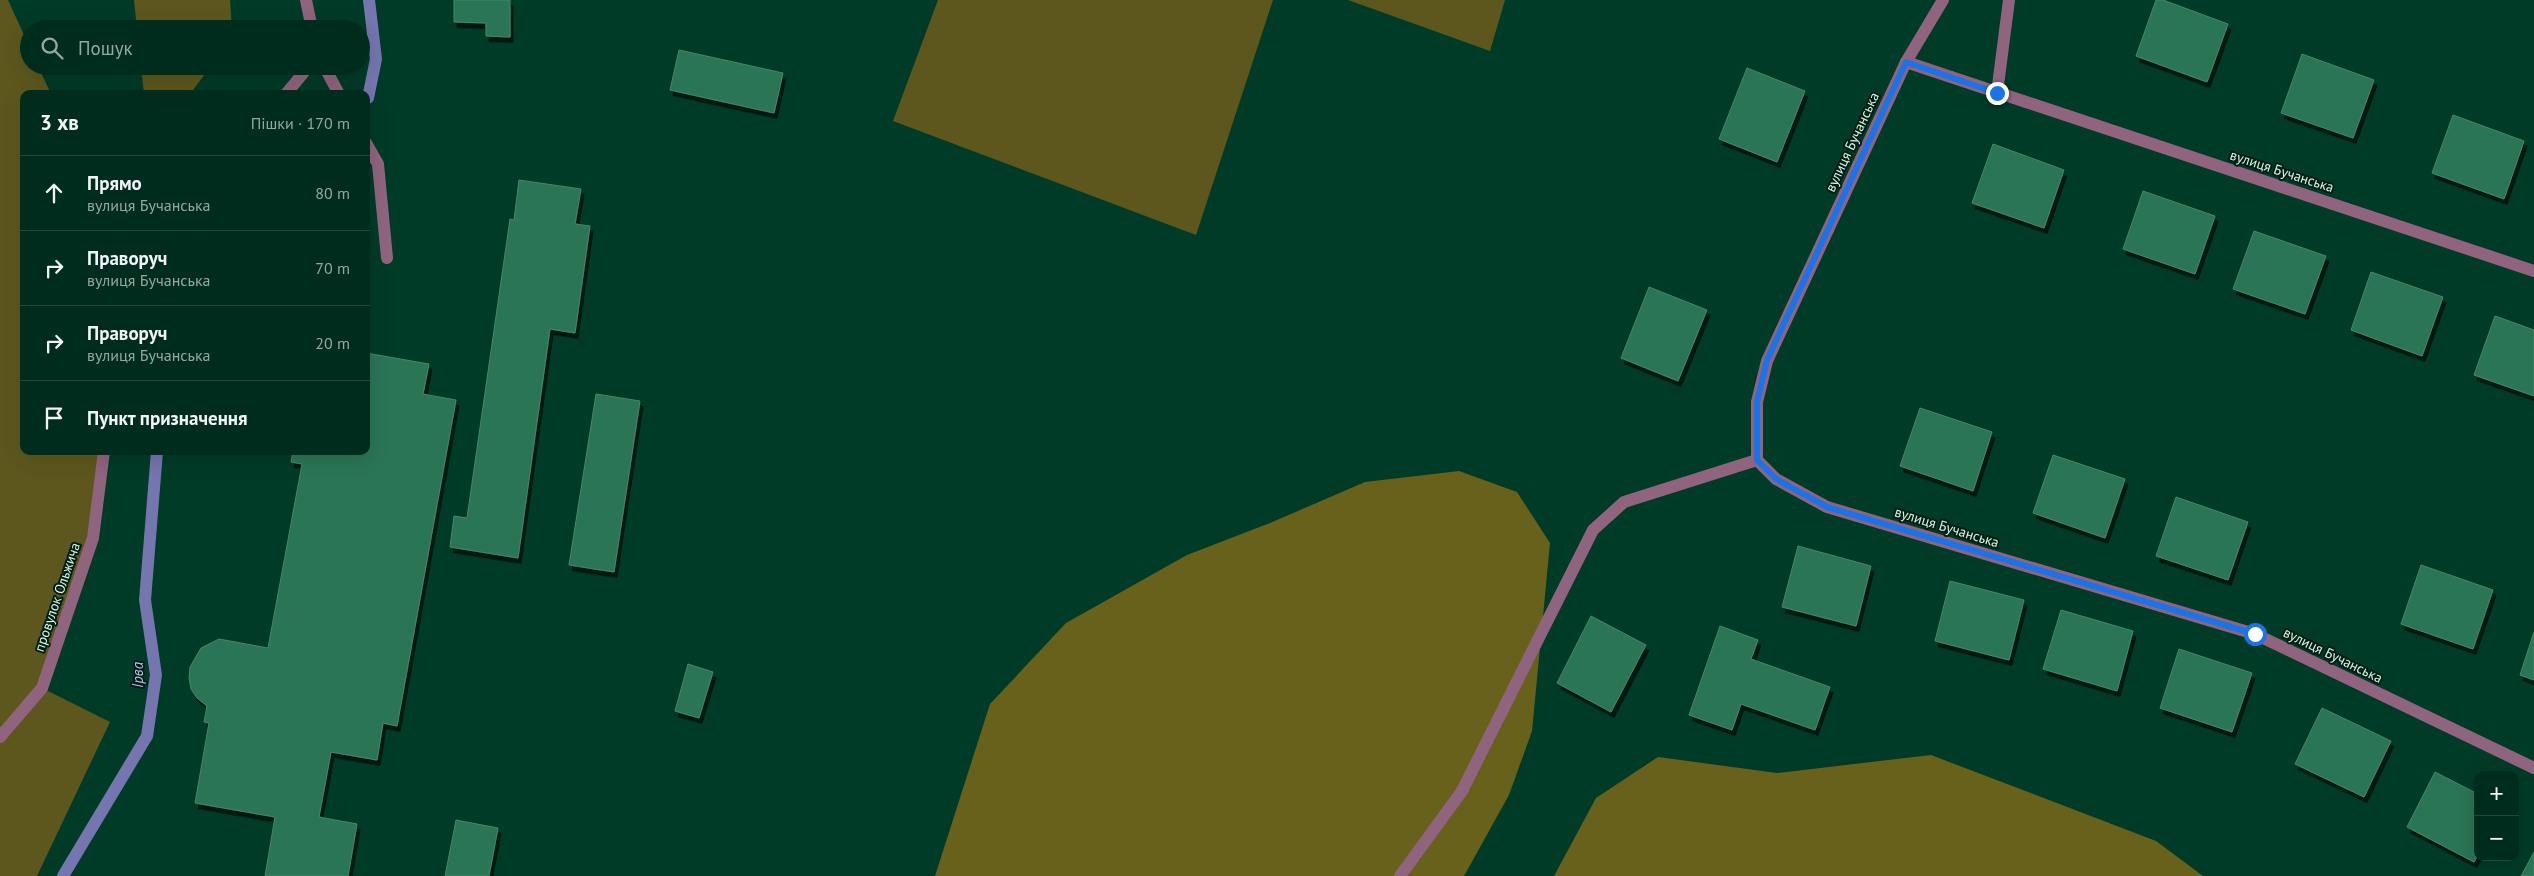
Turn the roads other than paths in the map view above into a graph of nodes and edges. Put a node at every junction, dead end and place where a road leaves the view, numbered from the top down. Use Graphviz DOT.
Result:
graph roads {
  1 [pos="306,0"];
  2 [pos="1944,0"];
  3 [pos="2009,0"];
  4 [pos="310,20"];
  5 [pos="1906,62"];
  6 [pos="302,75"];
  7 [pos="329,75"];
  8 [pos="289,90"];
  9 [pos="337,90"];
  10 [pos="1997,93"];
  11 [pos="370,150"];
  12 [pos="387,258"];
  13 [pos="2534,271"];
  14 [pos="103,455"];
  15 [pos="1757,460"];
  16 [pos="0,737"];
  17 [pos="2534,768"];
  18 [pos="1400,876"];
  1 -- 4 [label="street"];
  2 -- 5 [label="street, вулиця Бучанська"];
  3 -- 10 [label="street"];
  5 -- 10 [label="street, вулиця Бучанська"];
  5 -- 15 [label="street, вулиця Бучанська"];
  6 -- 8 [label="street"];
  7 -- 9 [label="street"];
  10 -- 13 [label="street, вулиця Бучанська"];
  11 -- 12 [label="street"];
  14 -- 16 [label="street, провулок Ольжича"];
  15 -- 17 [label="street, вулиця Бучанська"];
  15 -- 18 [label="street"];
}
